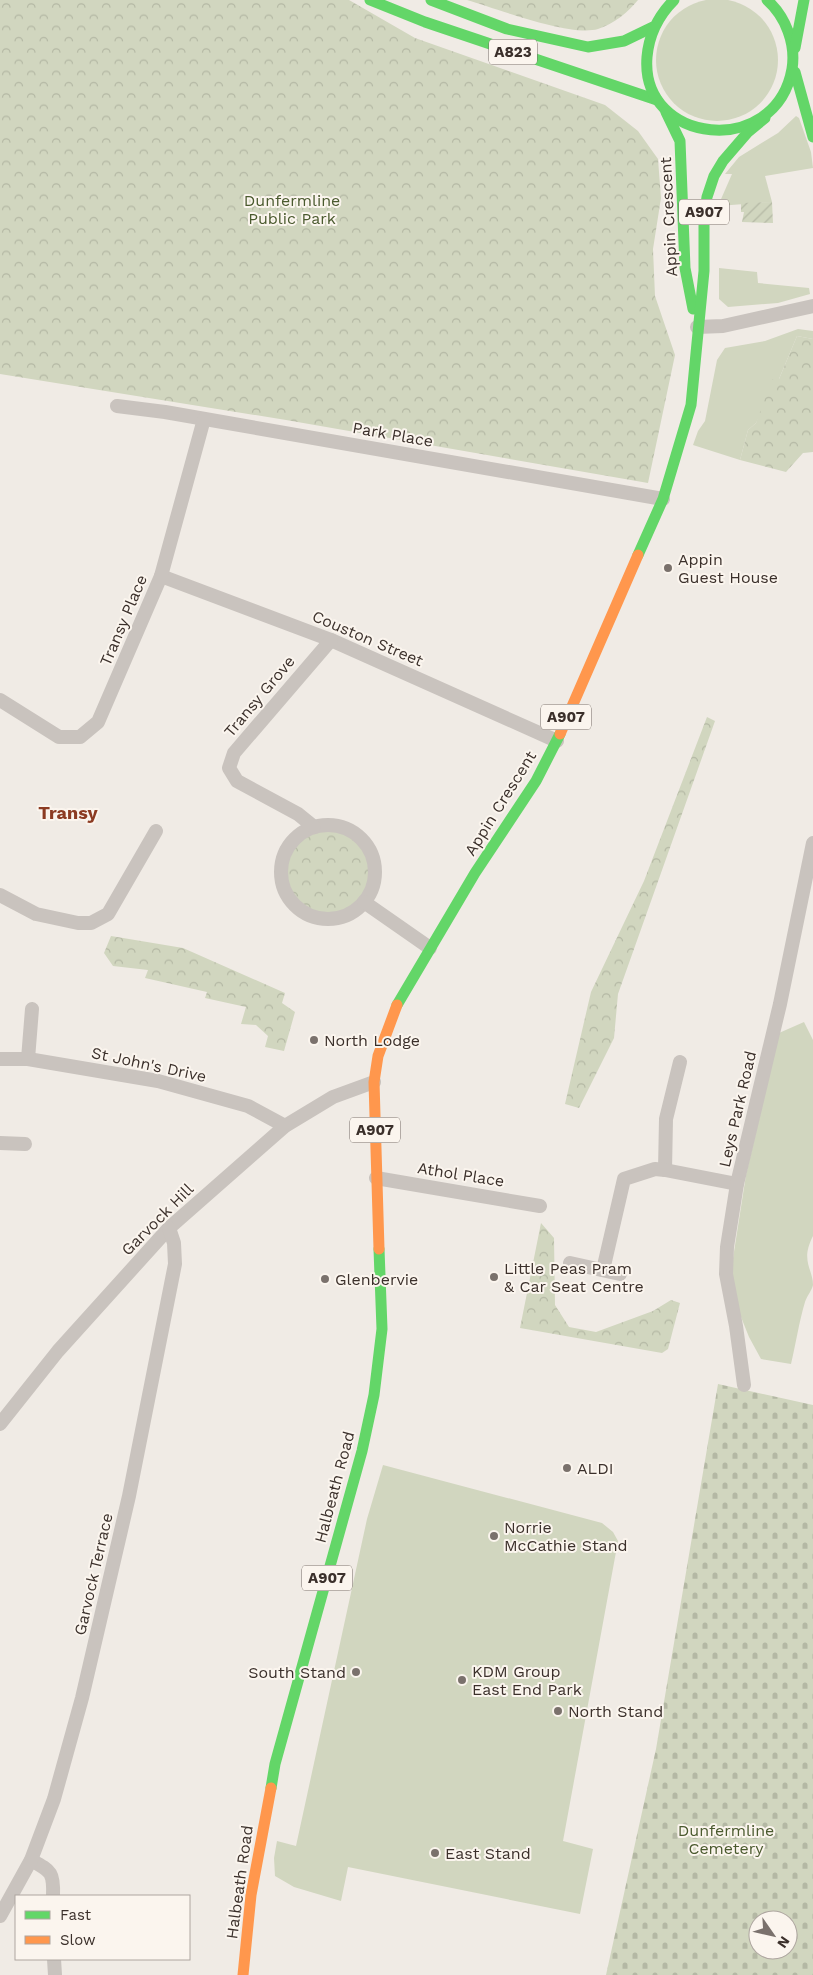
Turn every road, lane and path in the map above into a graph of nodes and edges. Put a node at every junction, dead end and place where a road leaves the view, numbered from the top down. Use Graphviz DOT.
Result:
graph roads {
  1 [pos="370,0"];
  2 [pos="431,0"];
  3 [pos="674,0"];
  4 [pos="767,0"];
  5 [pos="804,0"];
  6 [pos="666,5"];
  7 [pos="653,27"];
  8 [pos="795,49"];
  9 [pos="795,72"];
  10 [pos="661,104"];
  11 [pos="766,118"];
  12 [pos="813,137"];
  13 [pos="813,306"];
  14 [pos="697,327"];
  15 [pos="117,406"];
  16 [pos="204,419"];
  17 [pos="663,499"];
  18 [pos="161,576"];
  19 [pos="331,640"];
  20 [pos="0,700"];
  21 [pos="557,741"];
  22 [pos="314,826"];
  23 [pos="156,831"];
  24 [pos="813,843"];
  25 [pos="0,895"];
  26 [pos="364,902"];
  27 [pos="430,948"];
  28 [pos="32,1009"];
  29 [pos="0,1059"];
  30 [pos="28,1059"];
  31 [pos="680,1062"];
  32 [pos="374,1082"];
  33 [pos="285,1126"];
  34 [pos="0,1143"];
  35 [pos="25,1144"];
  36 [pos="664,1170"];
  37 [pos="376,1178"];
  38 [pos="737,1184"];
  39 [pos="540,1206"];
  40 [pos="169,1228"];
  41 [pos="570,1263"];
  42 [pos="603,1270"];
  43 [pos="620,1274"];
  44 [pos="744,1385"];
  45 [pos="0,1424"];
  46 [pos="30,1860"];
  47 [pos="53,1895"];
  48 [pos="0,1916"];
  49 [pos="54,1960"];
  50 [pos="55,1975"];
  51 [pos="243,1975"];
  1 -- 10 [label="main road, A823"];
  2 -- 7 [label="main road, A823"];
  3 -- 6 [label="main road, A907"];
  4 -- 8 [label="main road, A907"];
  5 -- 8 [label="main road, A907"];
  6 -- 7 [label="main road, A907"];
  7 -- 10 [label="main road, A907"];
  8 -- 9 [label="main road, A907"];
  9 -- 11 [label="main road, A907"];
  9 -- 12 [label="main road"];
  10 -- 11 [label="main road, A907"];
  10 -- 14 [label="main road, Appin Crescent / A907"];
  11 -- 14 [label="main road, Appin Crescent / A907"];
  13 -- 14 [label="street"];
  14 -- 17 [label="main road, Appin Crescent / A907"];
  15 -- 16 [label="street, Park Place"];
  16 -- 17 [label="street, Park Place"];
  16 -- 18 [label="street, Transy Place"];
  17 -- 21 [label="main road, Appin Crescent / A907"];
  18 -- 19 [label="street, Couston Street"];
  18 -- 20 [label="street, Transy Place"];
  19 -- 21 [label="street, Couston Street"];
  19 -- 22 [label="street, Transy Grove"];
  21 -- 27 [label="main road, Appin Crescent / A907"];
  22 -- 26 [label="street"];
  22 -- 26 [label="street"];
  23 -- 25 [label="street"];
  24 -- 38 [label="street, Leys Park Road"];
  26 -- 27 [label="street"];
  27 -- 32 [label="main road, Appin Crescent / A907"];
  28 -- 30 [label="street"];
  29 -- 30 [label="street, St John's Drive"];
  30 -- 33 [label="street, St John's Drive"];
  31 -- 36 [label="street"];
  32 -- 33 [label="street, Garvock Hill"];
  32 -- 37 [label="main road, Appin Crescent / A907"];
  33 -- 40 [label="street, Garvock Hill"];
  34 -- 35 [label="street"];
  36 -- 38 [label="street"];
  36 -- 42 [label="street"];
  37 -- 39 [label="street, Athol Place"];
  37 -- 51 [label="main road, Halbeath Road / A907"];
  38 -- 44 [label="street, Leys Park Road"];
  40 -- 45 [label="street, Garvock Hill"];
  40 -- 46 [label="street, Garvock Terrace"];
  41 -- 42 [label="street"];
  42 -- 43 [label="street"];
  46 -- 47 [label="street"];
  46 -- 48 [label="street, Garvock Terrace"];
  49 -- 50 [label="street"];
}
